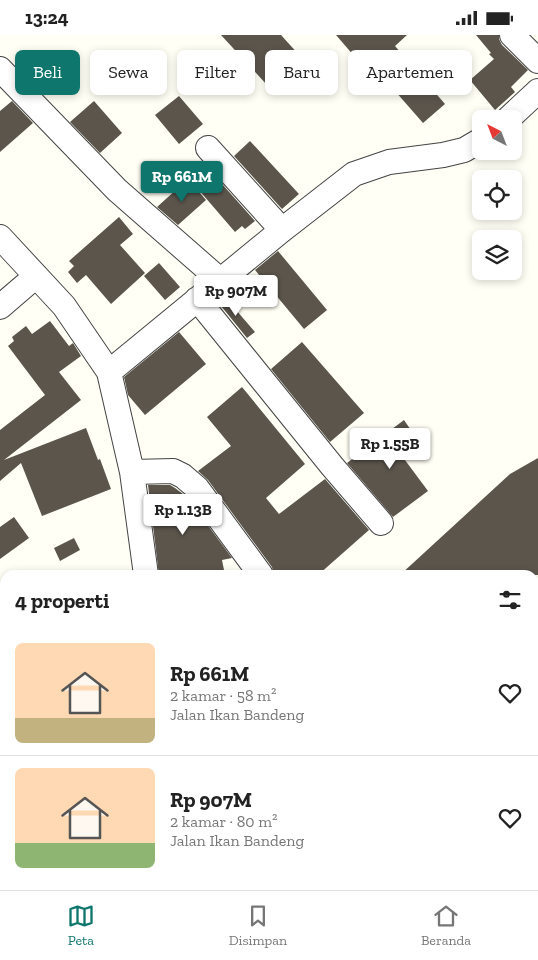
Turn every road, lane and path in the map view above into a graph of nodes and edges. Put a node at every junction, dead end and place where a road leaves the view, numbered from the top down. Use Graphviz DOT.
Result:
graph roads {
  1 [pos="512,35"];
  2 [pos="538,61"];
  3 [pos="0,69"];
  4 [pos="538,91"];
  5 [pos="518,110"];
  6 [pos="472,145"];
  7 [pos="208,148"];
  8 [pos="282,230"];
  9 [pos="0,237"];
  10 [pos="36,276"];
  11 [pos="221,281"];
  12 [pos="198,299"];
  13 [pos="0,307"];
  14 [pos="109,372"];
  15 [pos="132,471"];
  16 [pos="380,523"];
  17 [pos="145,570"];
  18 [pos="257,570"];
  1 -- 2 [label="street"];
  3 -- 11 [label="street"];
  4 -- 5 [label="street"];
  6 -- 8 [label="street"];
  7 -- 8 [label="street"];
  8 -- 11 [label="street"];
  9 -- 10 [label="street"];
  10 -- 13 [label="street"];
  10 -- 14 [label="street"];
  11 -- 12 [label="street"];
  12 -- 14 [label="street"];
  12 -- 16 [label="street"];
  14 -- 15 [label="street"];
  15 -- 17 [label="street"];
  15 -- 18 [label="street"];
}
